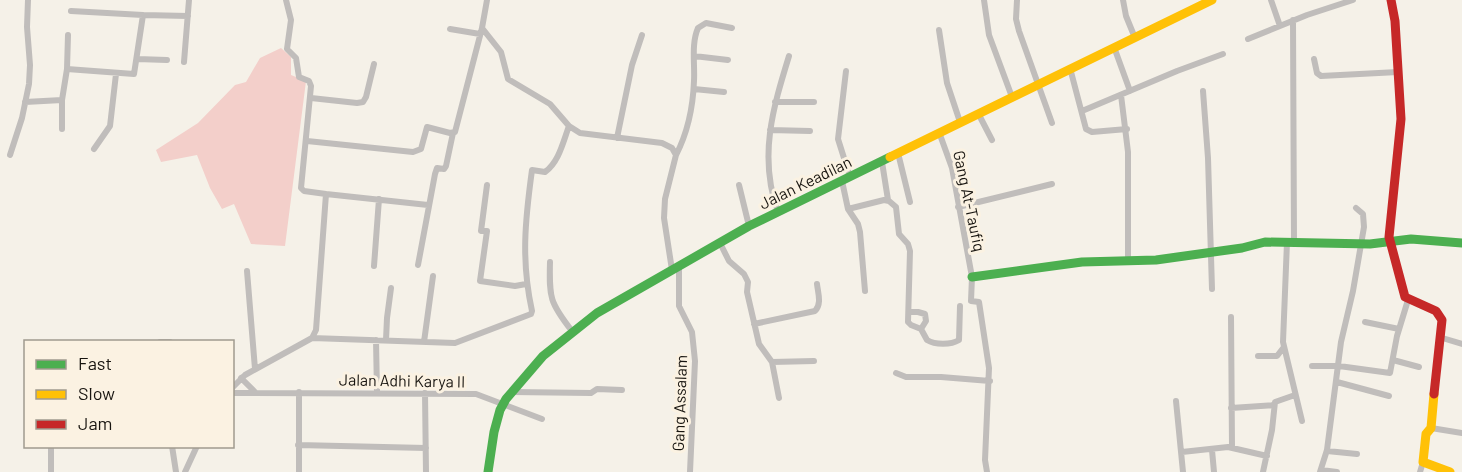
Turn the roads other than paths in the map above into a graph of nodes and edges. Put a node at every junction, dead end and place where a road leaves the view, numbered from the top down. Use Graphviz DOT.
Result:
graph roads {
  1 [pos="28,0"];
  2 [pos="189,0"];
  3 [pos="286,0"];
  4 [pos="487,0"];
  5 [pos="984,0"];
  6 [pos="1017,0"];
  7 [pos="1123,0"];
  8 [pos="1212,0"];
  9 [pos="1271,0"];
  10 [pos="1353,0"];
  11 [pos="1391,0"];
  12 [pos="1329,3"];
  13 [pos="71,11"];
  14 [pos="143,15"];
  15 [pos="188,16"];
  16 [pos="1293,20"];
  17 [pos="1280,26"];
  18 [pos="732,28"];
  19 [pos="450,29"];
  20 [pos="939,30"];
  21 [pos="481,31"];
  22 [pos="1132,31"];
  23 [pos="68,35"];
  24 [pos="642,35"];
  25 [pos="1248,39"];
  26 [pos="1114,47"];
  27 [pos="1223,54"];
  28 [pos="694,56"];
  29 [pos="789,56"];
  30 [pos="137,59"];
  31 [pos="1314,59"];
  32 [pos="167,60"];
  33 [pos="728,60"];
  34 [pos="184,62"];
  35 [pos="374,64"];
  36 [pos="1070,68"];
  37 [pos="67,69"];
  38 [pos="846,71"];
  39 [pos="1398,72"];
  40 [pos="116,74"];
  41 [pos="1037,84"];
  42 [pos="694,89"];
  43 [pos="1130,91"];
  44 [pos="1203,91"];
  45 [pos="724,92"];
  46 [pos="1121,95"];
  47 [pos="1012,97"];
  48 [pos="311,98"];
  49 [pos="62,100"];
  50 [pos="25,102"];
  51 [pos="775,102"];
  52 [pos="814,102"];
  53 [pos="1082,111"];
  54 [pos="978,113"];
  55 [pos="959,119"];
  56 [pos="1052,123"];
  57 [pos="569,126"];
  58 [pos="62,129"];
  59 [pos="1126,129"];
  60 [pos="770,130"];
  61 [pos="810,131"];
  62 [pos="939,132"];
  63 [pos="453,133"];
  64 [pos="617,138"];
  65 [pos="992,140"];
  66 [pos="307,141"];
  67 [pos="94,149"];
  68 [pos="898,153"];
  69 [pos="10,155"];
  70 [pos="676,155"];
  71 [pos="880,163"];
  72 [pos="846,179"];
  73 [pos="1052,184"];
  74 [pos="487,185"];
  75 [pos="740,185"];
  76 [pos="326,194"];
  77 [pos="380,200"];
  78 [pos="886,200"];
  79 [pos="910,202"];
  80 [pos="428,206"];
  81 [pos="958,207"];
  82 [pos="777,208"];
  83 [pos="1356,208"];
  84 [pos="848,209"];
  85 [pos="749,226"];
  86 [pos="1389,242"];
  87 [pos="720,243"];
  88 [pos="1290,243"];
  89 [pos="1462,243"];
  90 [pos="1360,244"];
  91 [pos="1210,253"];
  92 [pos="550,262"];
  93 [pos="1128,262"];
  94 [pos="418,265"];
  95 [pos="374,266"];
  96 [pos="675,268"];
  97 [pos="248,272"];
  98 [pos="433,276"];
  99 [pos="972,277"];
  100 [pos="817,284"];
  101 [pos="526,285"];
  102 [pos="391,288"];
  103 [pos="1212,289"];
  104 [pos="865,291"];
  105 [pos="1408,300"];
  106 [pos="960,306"];
  107 [pos="909,312"];
  108 [pos="1231,317"];
  109 [pos="1365,322"];
  110 [pos="754,324"];
  111 [pos="921,328"];
  112 [pos="1399,329"];
  113 [pos="572,331"];
  114 [pos="1440,337"];
  115 [pos="312,338"];
  116 [pos="376,340"];
  117 [pos="386,340"];
  118 [pos="424,342"];
  119 [pos="1462,344"];
  120 [pos="1284,347"];
  121 [pos="1258,356"];
  122 [pos="1393,360"];
  123 [pos="814,361"];
  124 [pos="772,362"];
  125 [pos="1312,366"];
  126 [pos="1339,366"];
  127 [pos="1419,367"];
  128 [pos="255,369"];
  129 [pos="896,373"];
  130 [pos="241,378"];
  131 [pos="990,381"];
  132 [pos="1337,382"];
  133 [pos="234,386"];
  134 [pos="622,390"];
  135 [pos="256,392"];
  136 [pos="299,392"];
  137 [pos="512,392"];
  138 [pos="234,393"];
  139 [pos="377,393"];
  140 [pos="425,393"];
  141 [pos="1295,395"];
  142 [pos="1389,396"];
  143 [pos="779,398"];
  144 [pos="1176,401"];
  145 [pos="502,405"];
  146 [pos="1274,405"];
  147 [pos="1231,408"];
  148 [pos="542,419"];
  149 [pos="1302,421"];
  150 [pos="1431,428"];
  151 [pos="1462,433"];
  152 [pos="298,446"];
  153 [pos="1232,447"];
  154 [pos="51,448"];
  155 [pos="172,448"];
  156 [pos="190,448"];
  157 [pos="196,448"];
  158 [pos="426,448"];
  159 [pos="1212,450"];
  160 [pos="1327,451"];
  161 [pos="1182,452"];
  162 [pos="1357,454"];
  163 [pos="192,455"];
  164 [pos="1267,456"];
  165 [pos="1423,462"];
  166 [pos="1321,471"];
  167 [pos="51,472"];
  168 [pos="176,472"];
  169 [pos="185,472"];
  170 [pos="299,472"];
  171 [pos="426,472"];
  172 [pos="488,472"];
  173 [pos="690,472"];
  174 [pos="987,472"];
  175 [pos="1183,472"];
  176 [pos="1214,472"];
  177 [pos="1263,472"];
  178 [pos="1337,472"];
  179 [pos="1420,472"];
  180 [pos="1450,472"];
  1 -- 50 [label="street"];
  2 -- 15 [label="street"];
  3 -- 48 [label="street"];
  4 -- 21 [label="street"];
  5 -- 47 [label="street"];
  6 -- 41 [label="street"];
  7 -- 22 [label="street"];
  8 -- 22 [label="street, Jalan Keadilan"];
  9 -- 17 [label="street"];
  10 -- 12 [label="street"];
  11 -- 39 [label="street"];
  12 -- 16 [label="street"];
  13 -- 14 [label="street"];
  14 -- 15 [label="street"];
  14 -- 30 [label="street"];
  15 -- 34 [label="street"];
  16 -- 17 [label="street"];
  16 -- 88 [label="street"];
  17 -- 25 [label="street"];
  18 -- 28 [label="street, Gang Assalam"];
  19 -- 21 [label="street"];
  20 -- 55 [label="street"];
  21 -- 57 [label="street"];
  21 -- 63 [label="street"];
  22 -- 26 [label="street, Jalan Keadilan"];
  23 -- 37 [label="street"];
  24 -- 64 [label="street"];
  26 -- 36 [label="street, Jalan Keadilan"];
  26 -- 43 [label="street"];
  27 -- 43 [label="street"];
  28 -- 33 [label="street"];
  28 -- 42 [label="street, Gang Assalam"];
  29 -- 51 [label="street"];
  30 -- 32 [label="street"];
  30 -- 40 [label="street"];
  31 -- 39 [label="street"];
  35 -- 48 [label="street"];
  36 -- 41 [label="street, Jalan Keadilan"];
  36 -- 53 [label="street"];
  37 -- 40 [label="street"];
  37 -- 49 [label="street"];
  38 -- 72 [label="street"];
  39 -- 86 [label="street"];
  40 -- 67 [label="street"];
  41 -- 47 [label="street, Jalan Keadilan"];
  41 -- 56 [label="street"];
  42 -- 45 [label="street"];
  42 -- 70 [label="street, Gang Assalam"];
  43 -- 46 [label="street"];
  44 -- 91 [label="street"];
  46 -- 53 [label="street"];
  46 -- 59 [label="street"];
  47 -- 54 [label="street, Jalan Keadilan"];
  48 -- 66 [label="street"];
  49 -- 50 [label="street"];
  49 -- 58 [label="street"];
  50 -- 69 [label="street"];
  51 -- 52 [label="street"];
  51 -- 60 [label="street"];
  53 -- 59 [label="street"];
  54 -- 55 [label="street, Jalan Keadilan"];
  54 -- 65 [label="street"];
  55 -- 62 [label="street, Jalan Keadilan"];
  57 -- 64 [label="street"];
  57 -- 101 [label="street"];
  59 -- 93 [label="street"];
  60 -- 61 [label="street"];
  60 -- 82 [label="street"];
  62 -- 68 [label="street, Jalan Keadilan"];
  62 -- 81 [label="street, Gang At-Taufiq"];
  63 -- 66 [label="street"];
  63 -- 80 [label="street"];
  64 -- 70 [label="street"];
  66 -- 76 [label="street"];
  68 -- 71 [label="street, Jalan Keadilan"];
  68 -- 79 [label="street"];
  70 -- 96 [label="street, Gang Assalam"];
  71 -- 72 [label="street, Jalan Keadilan"];
  71 -- 78 [label="street"];
  72 -- 82 [label="street, Jalan Keadilan"];
  72 -- 84 [label="street"];
  73 -- 81 [label="street"];
  74 -- 101 [label="street"];
  75 -- 85 [label="street"];
  76 -- 77 [label="street"];
  76 -- 115 [label="street"];
  77 -- 80 [label="street"];
  77 -- 95 [label="street"];
  78 -- 84 [label="street"];
  78 -- 107 [label="street"];
  80 -- 94 [label="street"];
  81 -- 99 [label="street, Gang At-Taufiq"];
  82 -- 85 [label="street, Jalan Keadilan"];
  83 -- 90 [label="street"];
  84 -- 104 [label="street"];
  85 -- 87 [label="street, Jalan Keadilan"];
  86 -- 89 [label="street"];
  86 -- 90 [label="street"];
  86 -- 105 [label="street"];
  87 -- 96 [label="street, Jalan Keadilan"];
  87 -- 110 [label="street"];
  88 -- 90 [label="street"];
  88 -- 91 [label="street"];
  88 -- 120 [label="street"];
  90 -- 126 [label="street"];
  91 -- 93 [label="street"];
  91 -- 103 [label="street"];
  92 -- 113 [label="street"];
  93 -- 99 [label="street"];
  96 -- 113 [label="street, Jalan Keadilan"];
  96 -- 173 [label="street, Gang Assalam"];
  97 -- 128 [label="street"];
  98 -- 118 [label="street"];
  99 -- 131 [label="street, Gang At-Taufiq"];
  100 -- 110 [label="street"];
  101 -- 118 [label="street"];
  102 -- 117 [label="street"];
  105 -- 112 [label="street"];
  105 -- 114 [label="street"];
  106 -- 111 [label="street"];
  107 -- 111 [label="street"];
  107 -- 111 [label="street"];
  108 -- 147 [label="street"];
  109 -- 112 [label="street"];
  110 -- 124 [label="street"];
  112 -- 122 [label="street"];
  113 -- 137 [label="street, Jalan Keadilan"];
  114 -- 119 [label="street"];
  114 -- 150 [label="street"];
  115 -- 116 [label="street"];
  115 -- 128 [label="street"];
  116 -- 117 [label="street"];
  116 -- 139 [label="street"];
  117 -- 118 [label="street"];
  120 -- 121 [label="street"];
  120 -- 141 [label="street"];
  122 -- 126 [label="street"];
  122 -- 127 [label="street"];
  123 -- 124 [label="street"];
  124 -- 143 [label="street"];
  125 -- 126 [label="street"];
  126 -- 132 [label="street"];
  128 -- 130 [label="street"];
  129 -- 131 [label="street"];
  130 -- 133 [label="street"];
  130 -- 135 [label="street"];
  131 -- 174 [label="street"];
  132 -- 142 [label="street"];
  132 -- 160 [label="street"];
  134 -- 137 [label="street"];
  135 -- 136 [label="street, Jalan Adhi Karya II"];
  135 -- 138 [label="street, Jalan Adhi Karya II"];
  136 -- 139 [label="street, Jalan Adhi Karya II"];
  136 -- 152 [label="street"];
  137 -- 145 [label="street, Jalan Keadilan"];
  139 -- 140 [label="street, Jalan Adhi Karya II"];
  140 -- 145 [label="street, Jalan Adhi Karya II"];
  140 -- 158 [label="street"];
  141 -- 146 [label="street"];
  141 -- 149 [label="street"];
  144 -- 161 [label="street"];
  145 -- 148 [label="street, Jalan Adhi Karya II"];
  145 -- 172 [label="street, Jalan Keadilan"];
  146 -- 147 [label="street"];
  146 -- 164 [label="street"];
  147 -- 153 [label="street"];
  150 -- 151 [label="street"];
  150 -- 165 [label="street"];
  152 -- 158 [label="street"];
  152 -- 170 [label="street"];
  153 -- 159 [label="street"];
  153 -- 164 [label="street"];
  154 -- 167 [label="street"];
  155 -- 168 [label="street"];
  156 -- 163 [label="street"];
  157 -- 163 [label="street"];
  158 -- 171 [label="street"];
  159 -- 161 [label="street"];
  159 -- 176 [label="street"];
  160 -- 162 [label="street"];
  160 -- 166 [label="street"];
  161 -- 175 [label="street"];
  163 -- 169 [label="street"];
  164 -- 177 [label="street"];
  165 -- 179 [label="street"];
  165 -- 180 [label="street"];
  166 -- 178 [label="street"];
}
